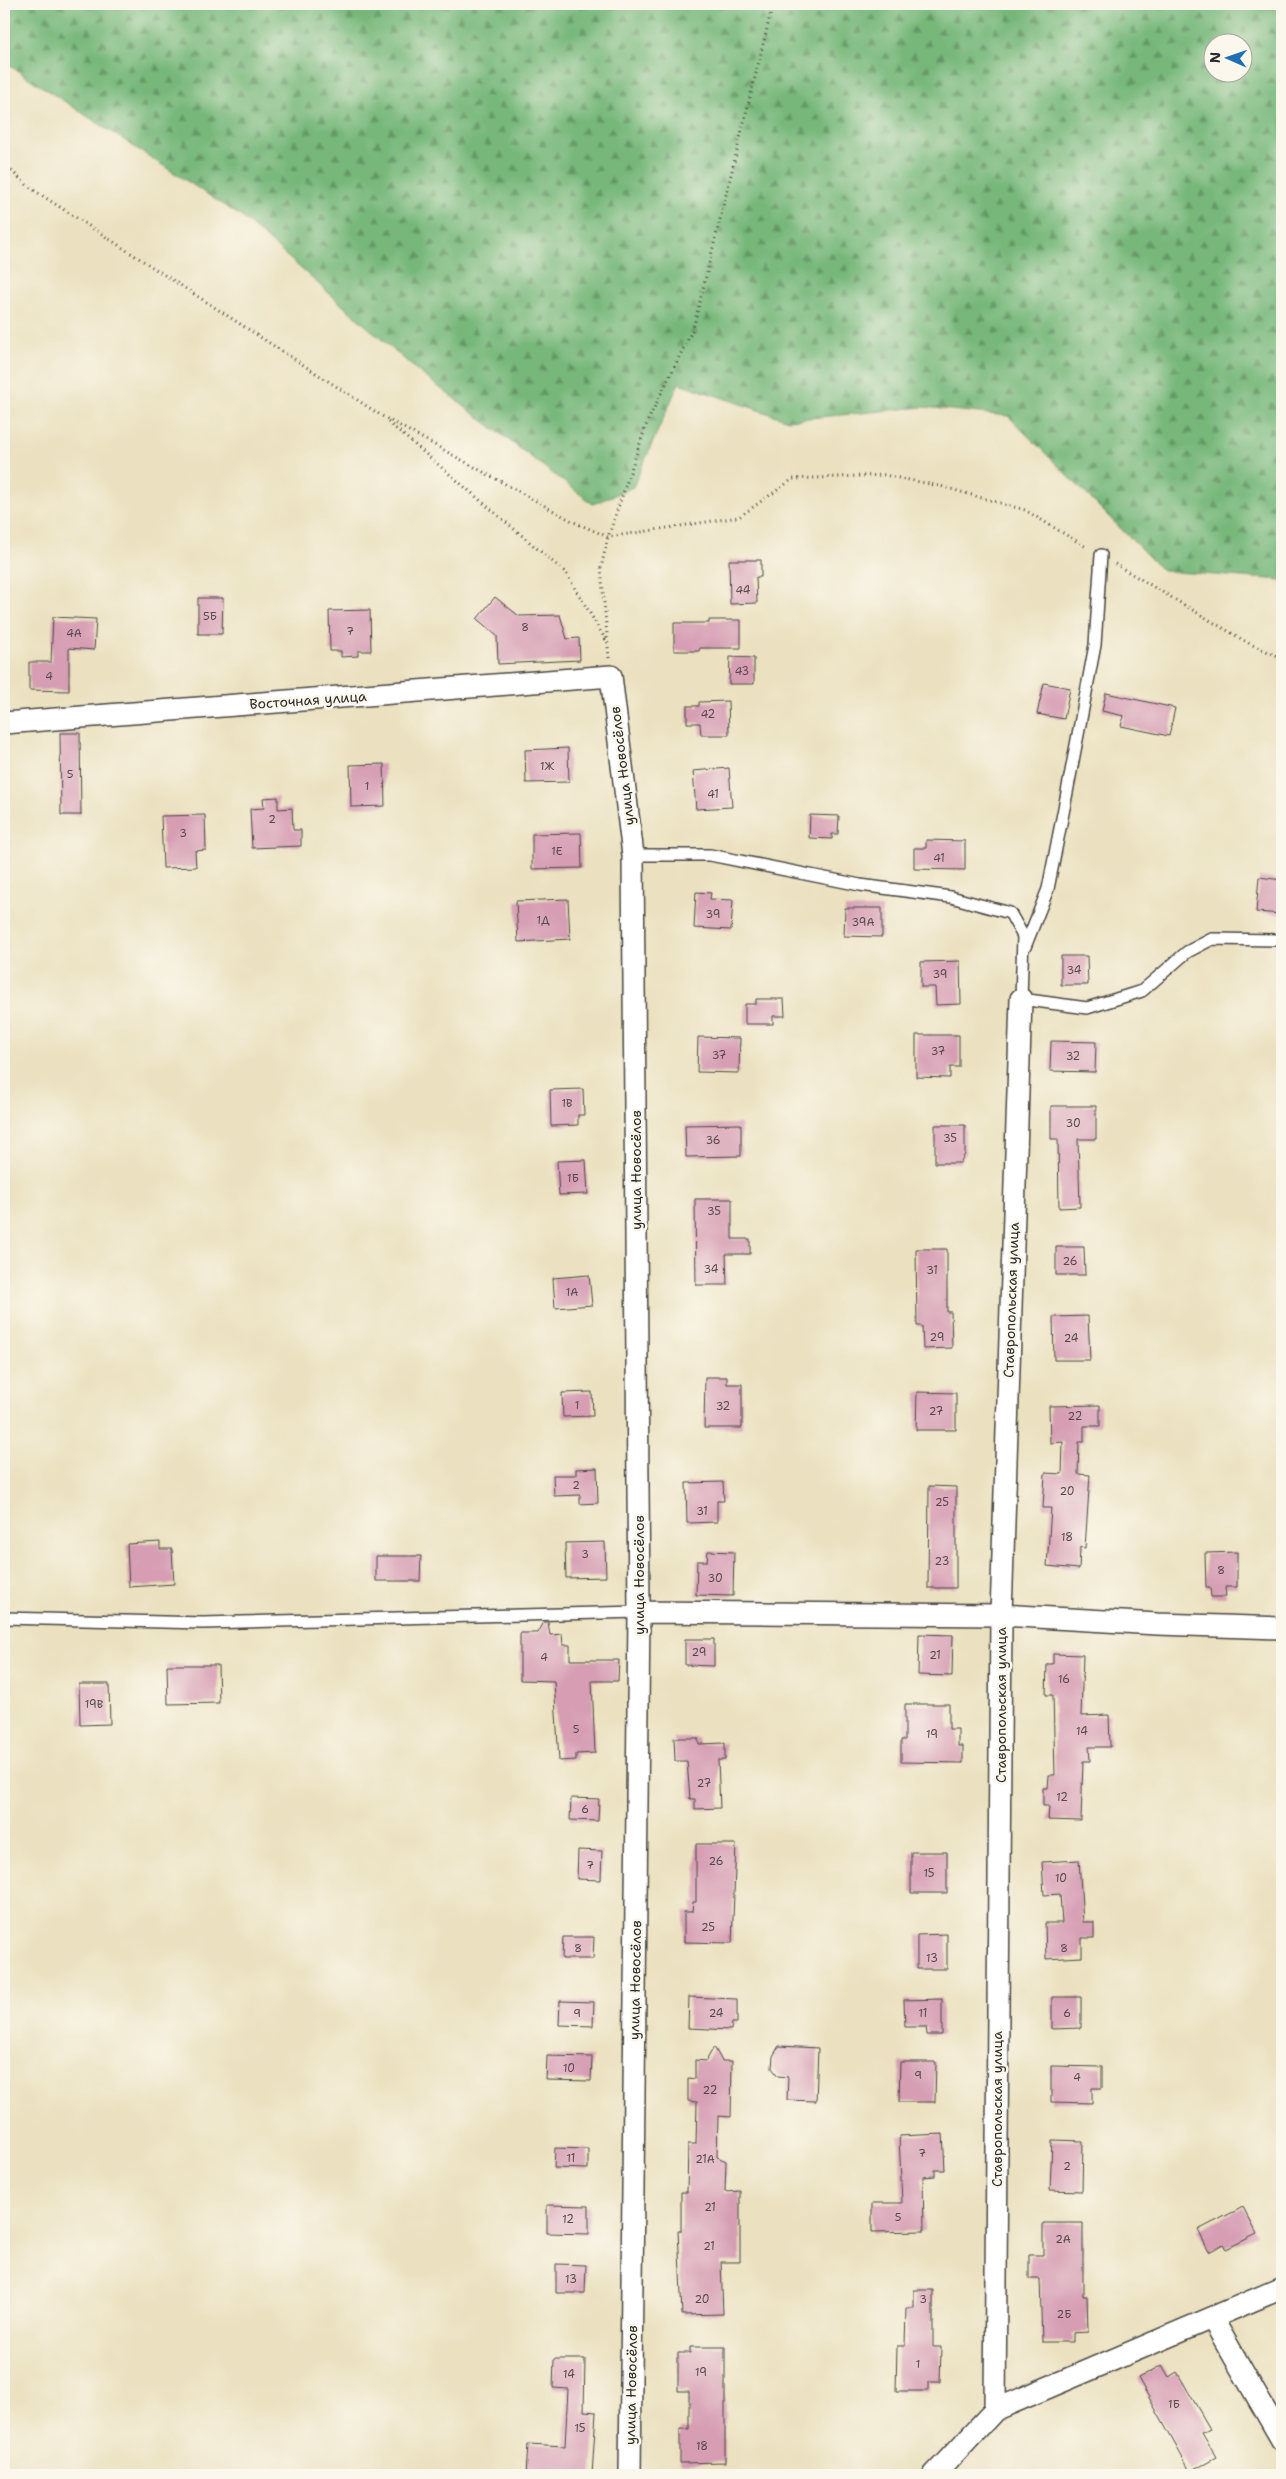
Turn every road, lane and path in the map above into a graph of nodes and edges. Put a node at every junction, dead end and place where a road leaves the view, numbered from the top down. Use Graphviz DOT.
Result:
graph roads {
  1 [pos="773,4"];
  2 [pos="4,164"];
  3 [pos="382,416"];
  4 [pos="608,537"];
  5 [pos="1101,556"];
  6 [pos="608,644"];
  7 [pos="1282,658"];
  8 [pos="611,676"];
  9 [pos="4,723"];
  10 [pos="633,855"];
  11 [pos="1282,940"];
  12 [pos="1022,955"];
  13 [pos="1020,999"];
  14 [pos="639,1612"];
  15 [pos="1001,1615"];
  16 [pos="4,1618"];
  17 [pos="1282,1628"];
  18 [pos="1282,2288"];
  19 [pos="1212,2318"];
  20 [pos="995,2410"];
  21 [pos="1282,2440"];
  22 [pos="630,2475"];
  23 [pos="934,2475"];
  1 -- 4 [label="path"];
  2 -- 3 [label="path"];
  3 -- 4 [label="path"];
  3 -- 6 [label="path"];
  4 -- 5 [label="path"];
  4 -- 6 [label="path"];
  5 -- 7 [label="path"];
  5 -- 12 [label="lane"];
  6 -- 8 [label="path"];
  8 -- 9 [label="street, Восточная улица"];
  8 -- 10 [label="street, улица Новосёлов"];
  10 -- 12 [label="lane"];
  10 -- 14 [label="street, улица Новосёлов"];
  11 -- 13 [label="lane"];
  12 -- 13 [label="lane"];
  13 -- 15 [label="street, Ставропольская улица"];
  14 -- 15 [label="street"];
  14 -- 16 [label="lane"];
  14 -- 22 [label="street, улица Новосёлов"];
  15 -- 17 [label="street"];
  15 -- 20 [label="street, Ставропольская улица"];
  18 -- 19 [label="street"];
  19 -- 20 [label="street"];
  19 -- 21 [label="street"];
  20 -- 23 [label="street"];
}
